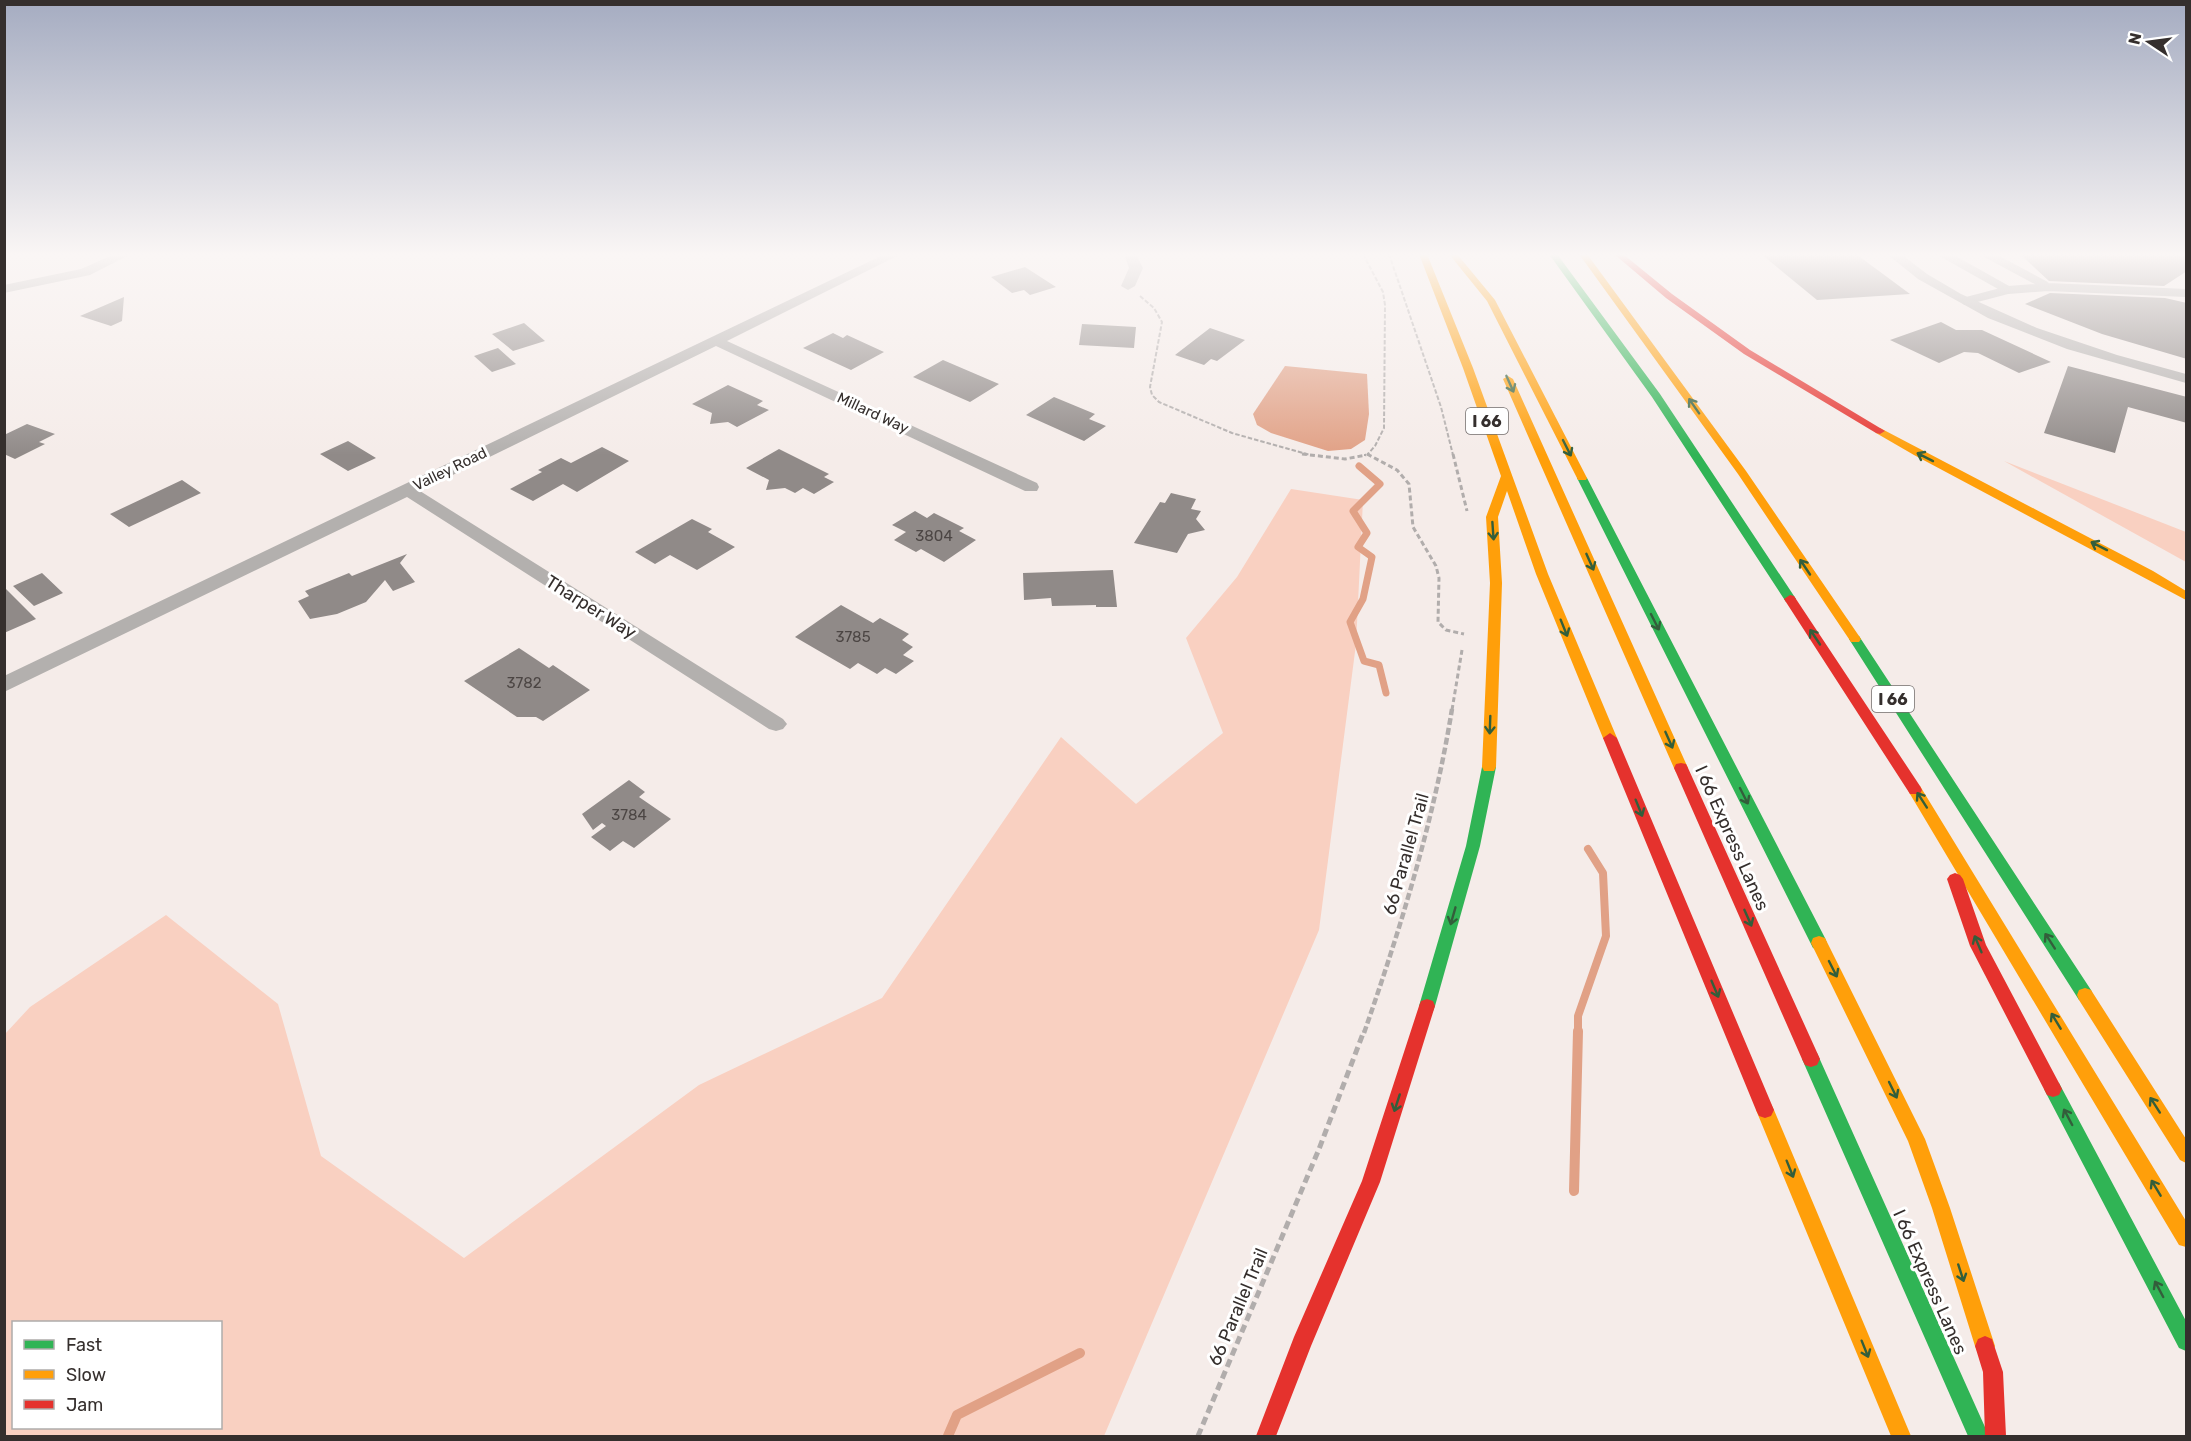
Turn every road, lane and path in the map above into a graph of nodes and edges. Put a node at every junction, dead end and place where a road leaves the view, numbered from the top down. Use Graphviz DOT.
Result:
graph roads {
  1 [pos="753,321"];
  2 [pos="1162,321"];
  3 [pos="1386,321"];
  4 [pos="1412,321"];
  5 [pos="1449,321"];
  6 [pos="1502,321"];
  7 [pos="1602,321"];
  8 [pos="1633,321"];
  9 [pos="1704,321"];
  10 [pos="2013,321"];
  11 [pos="714,340"];
  12 [pos="1501,363"];
  13 [pos="2187,379"];
  14 [pos="1366,455"];
  15 [pos="1507,475"];
  16 [pos="1031,487"];
  17 [pos="407,490"];
  18 [pos="1468,517"];
  19 [pos="2187,594"];
  20 [pos="1465,622"];
  21 [pos="1464,634"];
  22 [pos="4,685"];
  23 [pos="776,724"];
  24 [pos="1935,820"];
  25 [pos="2187,1154"];
  26 [pos="2187,1238"];
  27 [pos="2187,1341"];
  28 [pos="1198,1437"];
  29 [pos="1266,1437"];
  30 [pos="1901,1437"];
  31 [pos="1980,1437"];
  32 [pos="1996,1437"];
  1 -- 11 [label="street, Valley Road"];
  2 -- 14 [label="path"];
  3 -- 14 [label="path"];
  4 -- 18 [label="path"];
  5 -- 15 [label="highway, I 66"];
  6 -- 32 [label="highway, one-way"];
  24 -- 7 [label="highway, one-way"];
  25 -- 8 [label="highway, I 66, one-way"];
  19 -- 9 [label="highway, one-way"];
  10 -- 13 [label="street"];
  11 -- 16 [label="street, Millard Way"];
  11 -- 17 [label="street, Valley Road"];
  12 -- 31 [label="highway, I 66 Express Lanes, one-way"];
  14 -- 21 [label="path"];
  15 -- 29 [label="highway, one-way"];
  15 -- 30 [label="highway, I 66, one-way"];
  17 -- 22 [label="street, Valley Road"];
  17 -- 23 [label="street, Tharper Way"];
  20 -- 21 [label="path, 66 Parallel Trail"];
  21 -- 28 [label="path, 66 Parallel Trail"];
  26 -- 24 [label="highway, one-way"];
  27 -- 24 [label="highway, one-way"];
}
